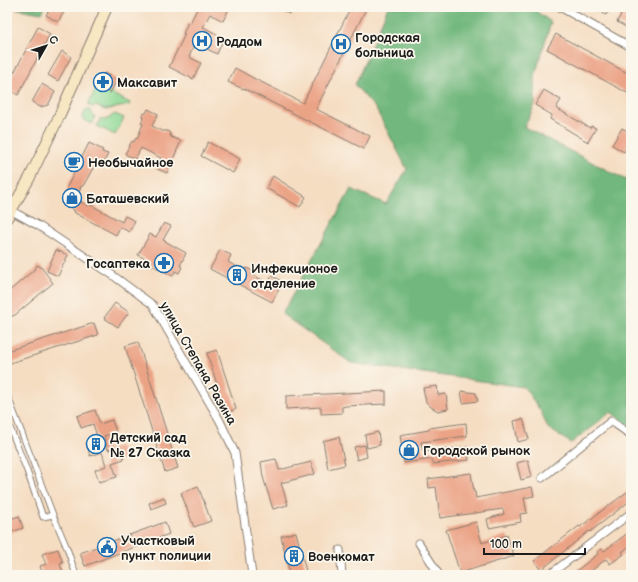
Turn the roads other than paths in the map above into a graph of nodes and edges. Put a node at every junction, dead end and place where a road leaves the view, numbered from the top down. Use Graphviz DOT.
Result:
graph roads {
  1 [pos="107,7"];
  2 [pos="560,7"];
  3 [pos="631,48"];
  4 [pos="9,214"];
  5 [pos="7,394"];
  6 [pos="7,420"];
  7 [pos="631,435"];
  8 [pos="542,478"];
  9 [pos="631,514"];
  10 [pos="53,515"];
  11 [pos="419,542"];
  12 [pos="340,550"];
  13 [pos="76,575"];
  14 [pos="252,575"];
  15 [pos="342,575"];
  16 [pos="439,575"];
  17 [pos="549,575"];
  1 -- 4 [label="main road"];
  2 -- 3 [label="street"];
  4 -- 14 [label="street, улица Степана Разина"];
  5 -- 10 [label="street"];
  6 -- 10 [label="street"];
  7 -- 8 [label="street"];
  9 -- 17 [label="street"];
  10 -- 13 [label="street"];
  11 -- 16 [label="street"];
  12 -- 15 [label="street"];
}
